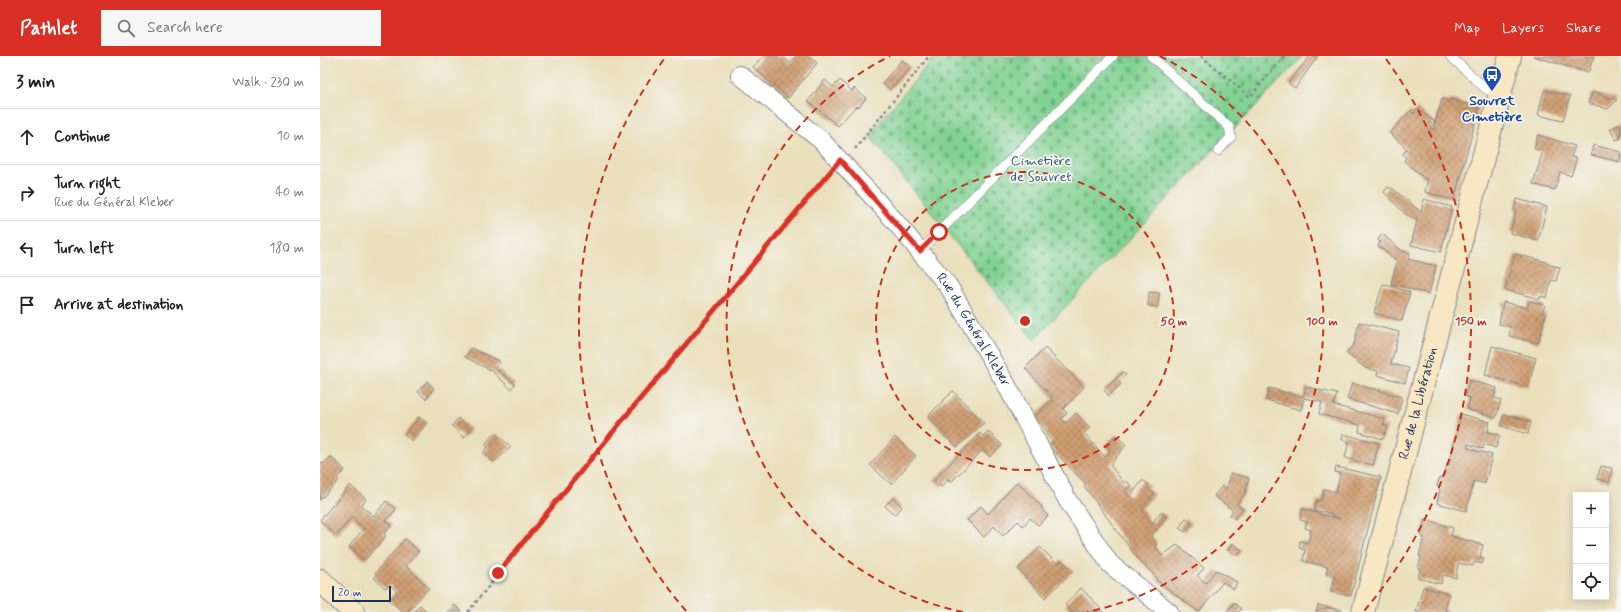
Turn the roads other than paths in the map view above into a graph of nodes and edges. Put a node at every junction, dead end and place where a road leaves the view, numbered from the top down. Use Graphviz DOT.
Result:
graph roads {
  1 [pos="1113,56"];
  2 [pos="1151,56"];
  3 [pos="1450,56"];
  4 [pos="1510,56"];
  5 [pos="740,75"];
  6 [pos="1499,94"];
  7 [pos="1218,151"];
  8 [pos="920,251"];
  9 [pos="320,580"];
  10 [pos="353,612"];
  11 [pos="1169,612"];
  12 [pos="1363,612"];
  1 -- 8 [label="lane"];
  2 -- 7 [label="lane"];
  3 -- 6 [label="lane"];
  4 -- 6 [label="main road, Rue de la Libération"];
  5 -- 8 [label="street, Rue du Général Kleber"];
  6 -- 12 [label="main road, Rue de la Libération"];
  8 -- 11 [label="street, Rue du Général Kleber"];
  9 -- 10 [label="main road"];
}
